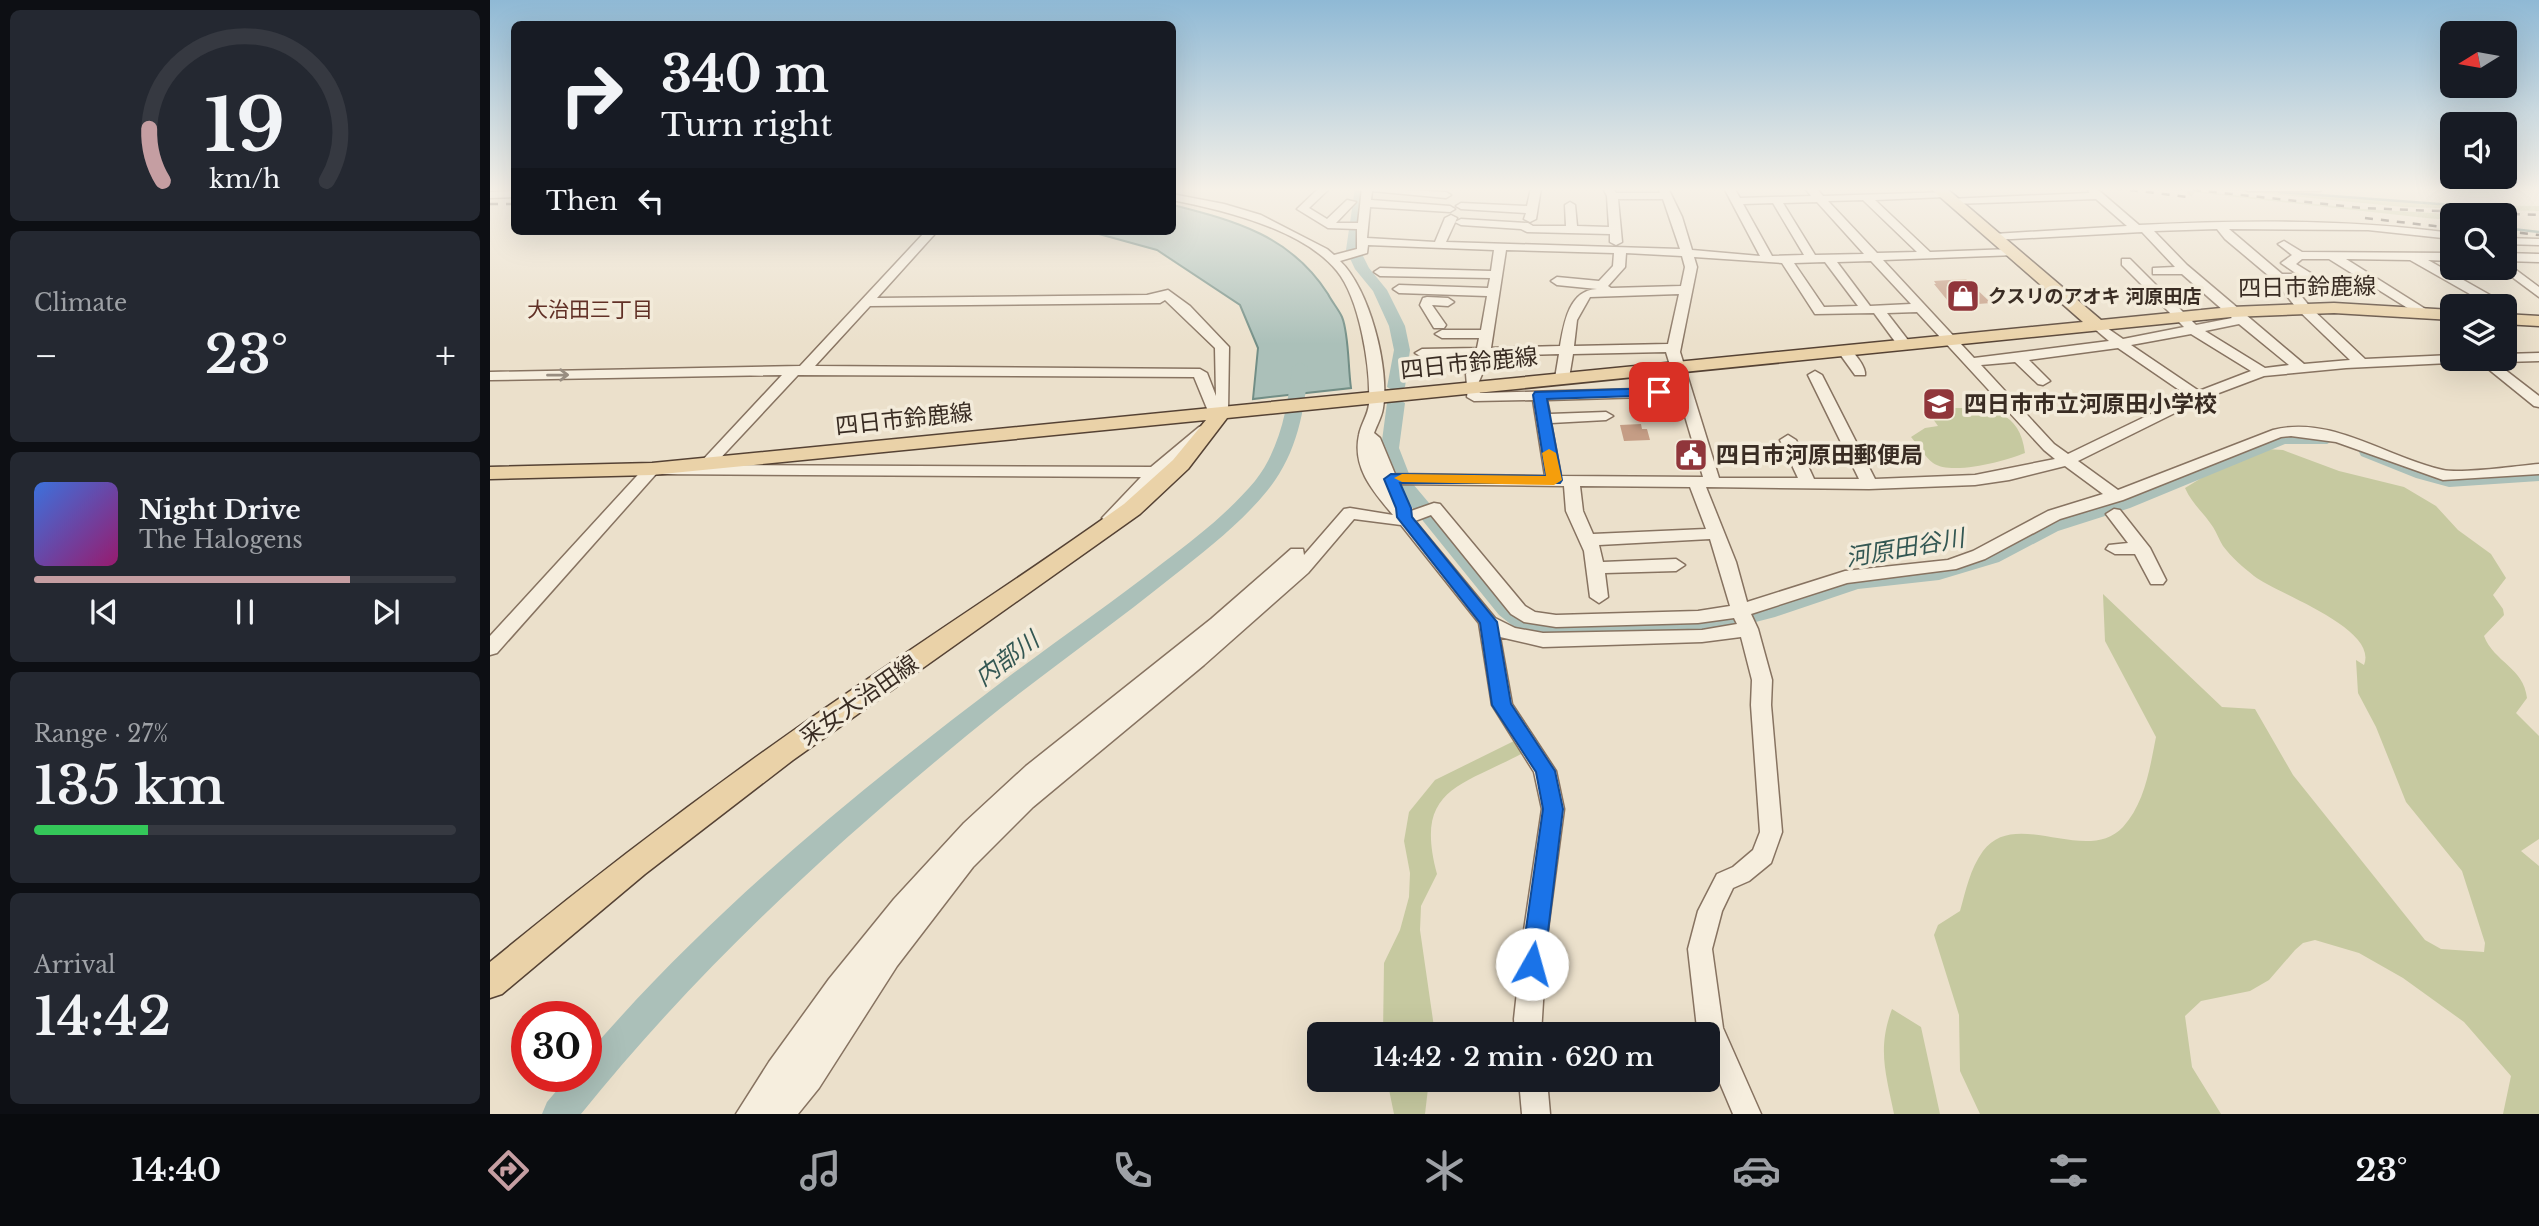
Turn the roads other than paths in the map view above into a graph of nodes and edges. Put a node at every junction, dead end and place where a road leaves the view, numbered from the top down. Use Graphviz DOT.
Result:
graph roads {
  1 [pos="923,240"];
  2 [pos="1302,240"];
  3 [pos="1357,240"];
  4 [pos="1442,240"];
  5 [pos="1524,240"];
  6 [pos="1617,240"];
  7 [pos="1684,240"];
  8 [pos="1757,240"];
  9 [pos="1800,240"];
  10 [pos="1858,240"];
  11 [pos="1911,240"];
  12 [pos="1997,240"];
  13 [pos="2153,240"];
  14 [pos="2233,240"];
  15 [pos="2389,240"];
  16 [pos="2517,241"];
  17 [pos="2539,242"];
  18 [pos="2284,244"];
  19 [pos="1439,245"];
  20 [pos="1501,246"];
  21 [pos="1523,246"];
  22 [pos="1357,250"];
  23 [pos="1619,251"];
  24 [pos="1688,252"];
  25 [pos="2012,253"];
  26 [pos="1576,254"];
  27 [pos="1928,256"];
  28 [pos="1942,256"];
  29 [pos="2332,256"];
  30 [pos="2392,256"];
  31 [pos="2413,256"];
  32 [pos="2440,257"];
  33 [pos="2517,257"];
  34 [pos="2539,258"];
  35 [pos="1333,259"];
  36 [pos="1812,259"];
  37 [pos="1829,259"];
  38 [pos="1876,259"];
  39 [pos="1768,260"];
  40 [pos="1786,260"];
  41 [pos="2292,260"];
  42 [pos="2126,262"];
  43 [pos="1886,270"];
  44 [pos="2185,270"];
  45 [pos="2157,271"];
  46 [pos="1496,275"];
  47 [pos="2517,275"];
  48 [pos="2279,278"];
  49 [pos="1557,281"];
  50 [pos="1605,288"];
  51 [pos="1399,289"];
  52 [pos="1686,290"];
  53 [pos="2539,293"];
  54 [pos="2455,294"];
  55 [pos="2479,294"];
  56 [pos="1492,297"];
  57 [pos="866,302"];
  58 [pos="2304,307"];
  59 [pos="1921,308"];
  60 [pos="1872,309"];
  61 [pos="2422,313"];
  62 [pos="2440,314"];
  63 [pos="2237,316"];
  64 [pos="2517,320"];
  65 [pos="2539,321"];
  66 [pos="2187,323"];
  67 [pos="2097,325"];
  68 [pos="1486,334"];
  69 [pos="1951,340"];
  70 [pos="1904,344"];
  71 [pos="2121,344"];
  72 [pos="1673,348"];
  73 [pos="1844,350"];
  74 [pos="1565,351"];
  75 [pos="1422,353"];
  76 [pos="1483,353"];
  77 [pos="2539,357"];
  78 [pos="2018,358"];
  79 [pos="2517,358"];
  80 [pos="2440,360"];
  81 [pos="1971,362"];
  82 [pos="2361,363"];
  83 [pos="1678,367"];
  84 [pos="2299,367"];
  85 [pos="799,370"];
  86 [pos="2498,371"];
  87 [pos="1860,372"];
  88 [pos="2262,372"];
  89 [pos="1815,375"];
  90 [pos="490,376"];
  91 [pos="1562,379"];
  92 [pos="2043,382"];
  93 [pos="1685,392"];
  94 [pos="1539,395"];
  95 [pos="2198,396"];
  96 [pos="1372,397"];
  97 [pos="2539,403"];
  98 [pos="1254,409"];
  99 [pos="1606,416"];
  100 [pos="1217,419"];
  101 [pos="1542,419"];
  102 [pos="1366,435"];
  103 [pos="1788,440"];
  104 [pos="2065,461"];
  105 [pos="706,464"];
  106 [pos="652,469"];
  107 [pos="2539,469"];
  108 [pos="1155,472"];
  109 [pos="490,473"];
  110 [pos="1402,478"];
  111 [pos="1563,480"];
  112 [pos="1704,483"];
  113 [pos="1808,483"];
  114 [pos="1869,484"];
  115 [pos="2115,505"];
  116 [pos="1422,512"];
  117 [pos="1715,534"];
  118 [pos="1094,537"];
  119 [pos="1588,540"];
  120 [pos="2141,548"];
  121 [pos="2115,549"];
  122 [pos="1297,552"];
  123 [pos="1676,565"];
  124 [pos="1594,568"];
  125 [pos="2157,580"];
  126 [pos="1600,597"];
  127 [pos="1745,619"];
  128 [pos="1488,622"];
  129 [pos="490,648"];
  130 [pos="490,983"];
  131 [pos="1527,1022"];
  132 [pos="1533,1092"];
  133 [pos="750,1114"];
  134 [pos="780,1114"];
  135 [pos="1536,1114"];
  136 [pos="1747,1114"];
  1 -- 57 [label="street"];
  2 -- 35 [label="street"];
  3 -- 22 [label="street"];
  4 -- 19 [label="street"];
  5 -- 21 [label="street"];
  6 -- 23 [label="street"];
  7 -- 24 [label="street"];
  8 -- 39 [label="street"];
  9 -- 36 [label="street"];
  10 -- 38 [label="street"];
  11 -- 27 [label="street"];
  12 -- 25 [label="main road"];
  13 -- 44 [label="street"];
  14 -- 48 [label="street"];
  15 -- 31 [label="street"];
  16 -- 17 [label="street"];
  18 -- 41 [label="street"];
  19 -- 20 [label="street"];
  19 -- 22 [label="street"];
  20 -- 21 [label="street"];
  20 -- 46 [label="street"];
  21 -- 23 [label="street"];
  22 -- 35 [label="street"];
  22 -- 46 [label="street"];
  23 -- 24 [label="street"];
  23 -- 26 [label="street"];
  23 -- 50 [label="street"];
  24 -- 39 [label="street"];
  24 -- 52 [label="street"];
  25 -- 28 [label="street"];
  25 -- 67 [label="main road"];
  27 -- 28 [label="street"];
  27 -- 38 [label="street"];
  28 -- 43 [label="street"];
  29 -- 30 [label="street"];
  29 -- 41 [label="street"];
  29 -- 61 [label="street"];
  30 -- 31 [label="street"];
  30 -- 54 [label="street"];
  31 -- 32 [label="street"];
  31 -- 55 [label="street"];
  33 -- 34 [label="street"];
  35 -- 96 [label="street"];
  36 -- 37 [label="street"];
  36 -- 40 [label="street"];
  37 -- 38 [label="street"];
  37 -- 60 [label="street"];
  38 -- 43 [label="street"];
  39 -- 40 [label="street"];
  40 -- 60 [label="street"];
  41 -- 48 [label="street"];
  42 -- 66 [label="street"];
  43 -- 59 [label="street"];
  44 -- 45 [label="street"];
  44 -- 63 [label="street"];
  46 -- 56 [label="street"];
  47 -- 53 [label="street"];
  48 -- 58 [label="street"];
  49 -- 50 [label="street"];
  50 -- 52 [label="street"];
  50 -- 74 [label="street"];
  51 -- 56 [label="street"];
  52 -- 72 [label="street"];
  56 -- 68 [label="street"];
  56 -- 68 [label="street"];
  57 -- 85 [label="street"];
  57 -- 100 [label="street"];
  58 -- 61 [label="main road, 四日市鈴鹿線"];
  58 -- 63 [label="main road, 四日市鈴鹿線"];
  58 -- 82 [label="street"];
  59 -- 60 [label="street"];
  59 -- 69 [label="street"];
  60 -- 70 [label="street"];
  61 -- 62 [label="main road, 四日市鈴鹿線"];
  63 -- 66 [label="main road, 四日市鈴鹿線"];
  63 -- 84 [label="street"];
  64 -- 65 [label="main road"];
  66 -- 67 [label="main road, 四日市鈴鹿線"];
  66 -- 71 [label="street"];
  66 -- 88 [label="street"];
  67 -- 69 [label="main road, 四日市鈴鹿線"];
  67 -- 71 [label="street"];
  68 -- 76 [label="street"];
  69 -- 70 [label="main road, 四日市鈴鹿線"];
  69 -- 81 [label="street"];
  70 -- 73 [label="main road, 四日市鈴鹿線"];
  71 -- 78 [label="street"];
  71 -- 95 [label="street"];
  72 -- 74 [label="street"];
  72 -- 83 [label="street"];
  73 -- 83 [label="main road, 四日市鈴鹿線"];
  73 -- 87 [label="street"];
  74 -- 76 [label="street"];
  74 -- 91 [label="street"];
  75 -- 76 [label="street"];
  76 -- 94 [label="street"];
  77 -- 79 [label="street"];
  78 -- 81 [label="street"];
  78 -- 92 [label="street"];
  80 -- 82 [label="street"];
  81 -- 104 [label="street"];
  82 -- 84 [label="street"];
  83 -- 91 [label="main road, 四日市鈴鹿線"];
  83 -- 93 [label="street"];
  84 -- 88 [label="street"];
  90 -- 85 [label="street, one-way"];
  85 -- 100 [label="street"];
  85 -- 105 [label="street"];
  86 -- 97 [label="street"];
  88 -- 95 [label="street"];
  89 -- 114 [label="street"];
  91 -- 96 [label="main road, 四日市鈴鹿線"];
  93 -- 94 [label="street"];
  93 -- 112 [label="street"];
  94 -- 101 [label="street"];
  95 -- 104 [label="street"];
  96 -- 98 [label="main road, 四日市鈴鹿線"];
  96 -- 102 [label="street"];
  98 -- 100 [label="main road, 四日市鈴鹿線"];
  99 -- 101 [label="street"];
  100 -- 105 [label="main road, 四日市鈴鹿線"];
  100 -- 108 [label="street"];
  100 -- 118 [label="main road, 采女大治田線"];
  101 -- 111 [label="street"];
  102 -- 110 [label="street"];
  102 -- 116 [label="street"];
  103 -- 113 [label="street"];
  104 -- 114 [label="street"];
  104 -- 115 [label="street"];
  105 -- 106 [label="main road, 四日市鈴鹿線"];
  106 -- 108 [label="street"];
  106 -- 109 [label="main road, 四日市鈴鹿線"];
  106 -- 129 [label="street"];
  107 -- 115 [label="street"];
  108 -- 118 [label="street"];
  110 -- 111 [label="street"];
  110 -- 116 [label="street"];
  110 -- 116 [label="street"];
  111 -- 112 [label="street"];
  111 -- 119 [label="street"];
  112 -- 113 [label="street"];
  112 -- 117 [label="street"];
  113 -- 114 [label="street"];
  115 -- 120 [label="street"];
  115 -- 127 [label="street"];
  116 -- 127 [label="street"];
  116 -- 128 [label="street"];
  116 -- 134 [label="street"];
  117 -- 119 [label="street"];
  117 -- 127 [label="street"];
  118 -- 130 [label="main road, 采女大治田線"];
  119 -- 124 [label="street"];
  120 -- 121 [label="street"];
  120 -- 125 [label="street"];
  122 -- 133 [label="street"];
  123 -- 124 [label="street"];
  124 -- 126 [label="street"];
  127 -- 128 [label="street"];
  127 -- 136 [label="street"];
  128 -- 131 [label="street"];
  132 -- 135 [label="street"];
}
